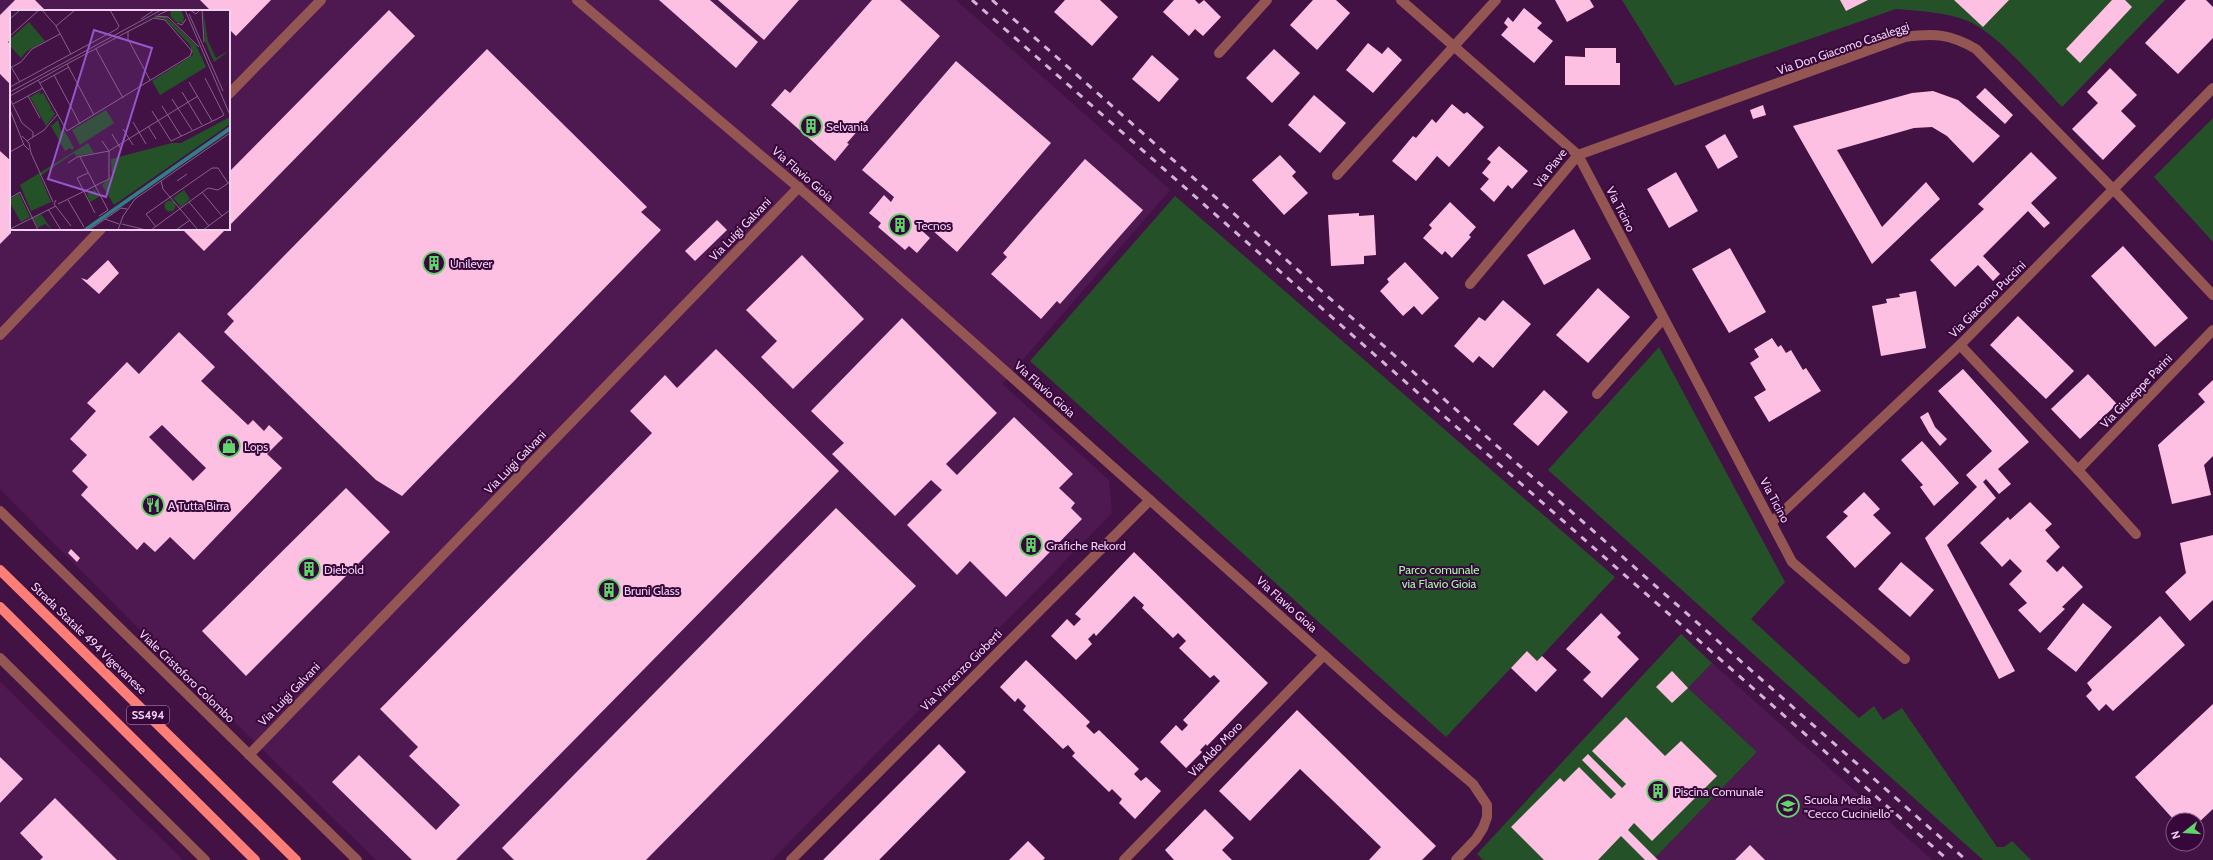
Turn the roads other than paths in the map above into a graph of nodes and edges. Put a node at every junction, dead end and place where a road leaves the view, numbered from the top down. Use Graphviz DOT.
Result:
graph roads {
  1 [pos="321,0"];
  2 [pos="577,0"];
  3 [pos="1267,0"];
  4 [pos="1401,0"];
  5 [pos="1496,0"];
  6 [pos="1455,47"];
  7 [pos="1219,53"];
  8 [pos="2213,88"];
  9 [pos="230,93"];
  10 [pos="1578,155"];
  11 [pos="1338,175"];
  12 [pos="799,187"];
  13 [pos="2114,190"];
  14 [pos="100,230"];
  15 [pos="1470,284"];
  16 [pos="2213,295"];
  17 [pos="1663,319"];
  18 [pos="2213,330"];
  19 [pos="0,335"];
  20 [pos="1960,345"];
  21 [pos="1597,394"];
  22 [pos="2078,470"];
  23 [pos="1150,500"];
  24 [pos="0,511"];
  25 [pos="1772,522"];
  26 [pos="2136,534"];
  27 [pos="0,570"];
  28 [pos="0,607"];
  29 [pos="1324,655"];
  30 [pos="0,658"];
  31 [pos="1905,659"];
  32 [pos="249,754"];
  33 [pos="205,860"];
  34 [pos="255,860"];
  35 [pos="296,860"];
  36 [pos="357,860"];
  37 [pos="790,860"];
  38 [pos="1124,860"];
  39 [pos="1456,860"];
  1 -- 9 [label="street"];
  2 -- 12 [label="street, Via Flavio Gioia"];
  3 -- 7 [label="street"];
  4 -- 6 [label="street, Via Piave"];
  5 -- 6 [label="street"];
  6 -- 10 [label="street, Via Piave"];
  6 -- 11 [label="street"];
  8 -- 13 [label="street, Via Giacomo Puccini"];
  10 -- 13 [label="street, Via Don Giacomo Casaleggi"];
  10 -- 15 [label="street, Via Piave"];
  10 -- 17 [label="street, Via Ticino"];
  12 -- 23 [label="street, Via Flavio Gioia"];
  12 -- 32 [label="street, Via Luigi Galvani"];
  13 -- 16 [label="street, Via Don Giacomo Casaleggi"];
  13 -- 20 [label="street, Via Giacomo Puccini"];
  14 -- 19 [label="street"];
  17 -- 21 [label="street"];
  17 -- 25 [label="street, Via Ticino"];
  18 -- 22 [label="street, Via Giuseppe Parini"];
  20 -- 22 [label="street"];
  20 -- 25 [label="street, Via Giacomo Puccini"];
  22 -- 26 [label="street"];
  23 -- 29 [label="street, Via Flavio Gioia"];
  23 -- 37 [label="street, Via Vincenzo Gioberti"];
  24 -- 32 [label="street, Viale Cristoforo Colombo"];
  25 -- 31 [label="street, Via Ticino"];
  27 -- 35 [label="main road, Strada Statale 494 Vigevanese / SS494"];
  28 -- 34 [label="main road, SS494"];
  29 -- 38 [label="street, Via Aldo Moro"];
  29 -- 39 [label="street, Via Flavio Gioia"];
  30 -- 33 [label="street"];
  32 -- 36 [label="street, Viale Cristoforo Colombo"];
}
